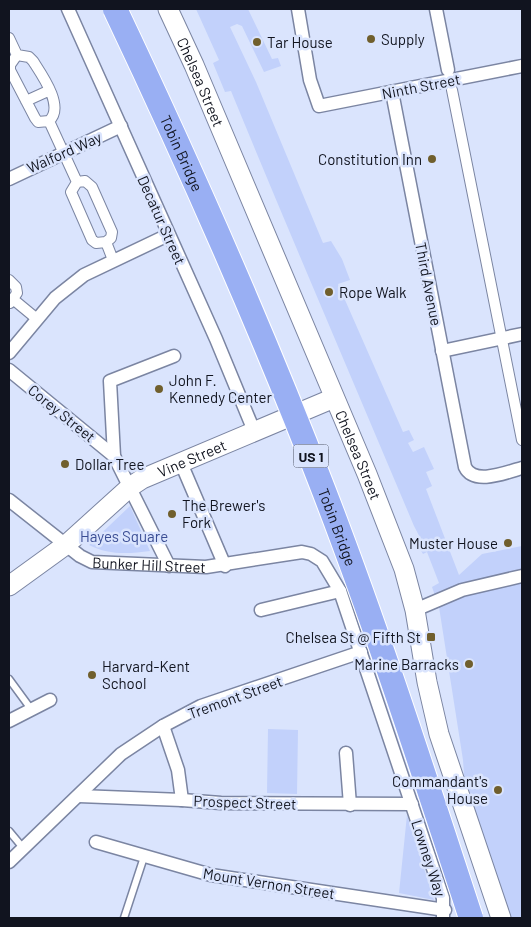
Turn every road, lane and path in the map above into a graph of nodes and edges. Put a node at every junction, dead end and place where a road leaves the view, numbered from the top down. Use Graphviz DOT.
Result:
graph roads {
  1 [pos="68,9"];
  2 [pos="115,9"];
  3 [pos="168,9"];
  4 [pos="298,9"];
  5 [pos="436,9"];
  6 [pos="9,38"];
  7 [pos="17,55"];
  8 [pos="522,66"];
  9 [pos="448,70"];
  10 [pos="452,90"];
  11 [pos="48,91"];
  12 [pos="392,92"];
  13 [pos="26,100"];
  14 [pos="49,121"];
  15 [pos="121,126"];
  16 [pos="65,155"];
  17 [pos="9,179"];
  18 [pos="77,182"];
  19 [pos="168,234"];
  20 [pos="106,242"];
  21 [pos="113,260"];
  22 [pos="9,280"];
  23 [pos="11,302"];
  24 [pos="37,319"];
  25 [pos="501,332"];
  26 [pos="522,334"];
  27 [pos="442,351"];
  28 [pos="9,353"];
  29 [pos="174,356"];
  30 [pos="9,370"];
  31 [pos="334,398"];
  32 [pos="254,431"];
  33 [pos="522,440"];
  34 [pos="114,456"];
  35 [pos="181,463"];
  36 [pos="522,468"];
  37 [pos="130,487"];
  38 [pos="9,500"];
  39 [pos="67,544"];
  40 [pos="308,553"];
  41 [pos="169,566"];
  42 [pos="225,566"];
  43 [pos="522,576"];
  44 [pos="9,586"];
  45 [pos="340,591"];
  46 [pos="366,608"];
  47 [pos="261,610"];
  48 [pos="415,610"];
  49 [pos="361,652"];
  50 [pos="9,679"];
  51 [pos="50,700"];
  52 [pos="31,709"];
  53 [pos="9,721"];
  54 [pos="163,726"];
  55 [pos="346,753"];
  56 [pos="79,796"];
  57 [pos="182,800"];
  58 [pos="412,804"];
  59 [pos="350,805"];
  60 [pos="9,832"];
  61 [pos="96,842"];
  62 [pos="24,849"];
  63 [pos="144,857"];
  64 [pos="9,862"];
  65 [pos="444,914"];
  66 [pos="124,918"];
  67 [pos="470,918"];
  68 [pos="501,918"];
  1 -- 15 [label="street, Decatur Street"];
  2 -- 46 [label="highway, Tobin Bridge / US 1, bridge"];
  2 -- 67 [label="highway, Tobin Bridge / US 1, bridge"];
  3 -- 31 [label="main road, Chelsea Street"];
  4 -- 12 [label="street, Ninth Street"];
  5 -- 9 [label="street"];
  6 -- 7 [label="street"];
  7 -- 11 [label="street"];
  7 -- 13 [label="street"];
  8 -- 12 [label="street, Ninth Street"];
  10 -- 25 [label="street"];
  11 -- 13 [label="street"];
  11 -- 14 [label="street"];
  12 -- 27 [label="street, Third Avenue"];
  13 -- 14 [label="street"];
  14 -- 16 [label="street"];
  15 -- 16 [label="street, Walford Way"];
  15 -- 19 [label="street, Decatur Street"];
  16 -- 17 [label="street, Walford Way"];
  16 -- 18 [label="street"];
  18 -- 20 [label="street"];
  18 -- 20 [label="street"];
  19 -- 21 [label="street"];
  19 -- 32 [label="street, Decatur Street"];
  20 -- 21 [label="street"];
  21 -- 24 [label="street"];
  22 -- 23 [label="street"];
  23 -- 24 [label="street"];
  24 -- 28 [label="street"];
  25 -- 26 [label="street"];
  25 -- 27 [label="street"];
  25 -- 33 [label="street"];
  27 -- 36 [label="street, Third Avenue"];
  29 -- 34 [label="street"];
  30 -- 34 [label="street, Corey Street"];
  31 -- 32 [label="main road, Vine Street"];
  31 -- 48 [label="main road, Chelsea Street"];
  32 -- 35 [label="main road, Vine Street"];
  34 -- 37 [label="street"];
  35 -- 37 [label="main road, Vine Street"];
  35 -- 42 [label="street"];
  37 -- 39 [label="main road, Vine Street"];
  37 -- 41 [label="street"];
  38 -- 39 [label="street, Bunker Hill Street"];
  39 -- 41 [label="street, Bunker Hill Street"];
  39 -- 44 [label="main road"];
  40 -- 42 [label="street, Bunker Hill Street"];
  40 -- 45 [label="street, Lowney Way"];
  41 -- 42 [label="street, Bunker Hill Street"];
  43 -- 48 [label="street"];
  45 -- 47 [label="street"];
  45 -- 49 [label="street, Lowney Way"];
  48 -- 68 [label="main road, Chelsea Street"];
  49 -- 54 [label="street, Tremont Street"];
  49 -- 58 [label="street, Lowney Way"];
  50 -- 52 [label="lane"];
  51 -- 52 [label="street"];
  52 -- 53 [label="street"];
  54 -- 56 [label="street, Tremont Street"];
  54 -- 57 [label="street"];
  55 -- 59 [label="street"];
  56 -- 57 [label="street, Prospect Street"];
  56 -- 62 [label="street, Tremont Street"];
  57 -- 59 [label="street, Prospect Street"];
  58 -- 59 [label="street, Prospect Street"];
  58 -- 65 [label="street, Lowney Way"];
  60 -- 62 [label="lane"];
  61 -- 63 [label="street, Mount Vernon Street"];
  62 -- 64 [label="street, Tremont Street"];
  63 -- 65 [label="street, Mount Vernon Street"];
  63 -- 66 [label="lane"];
}
